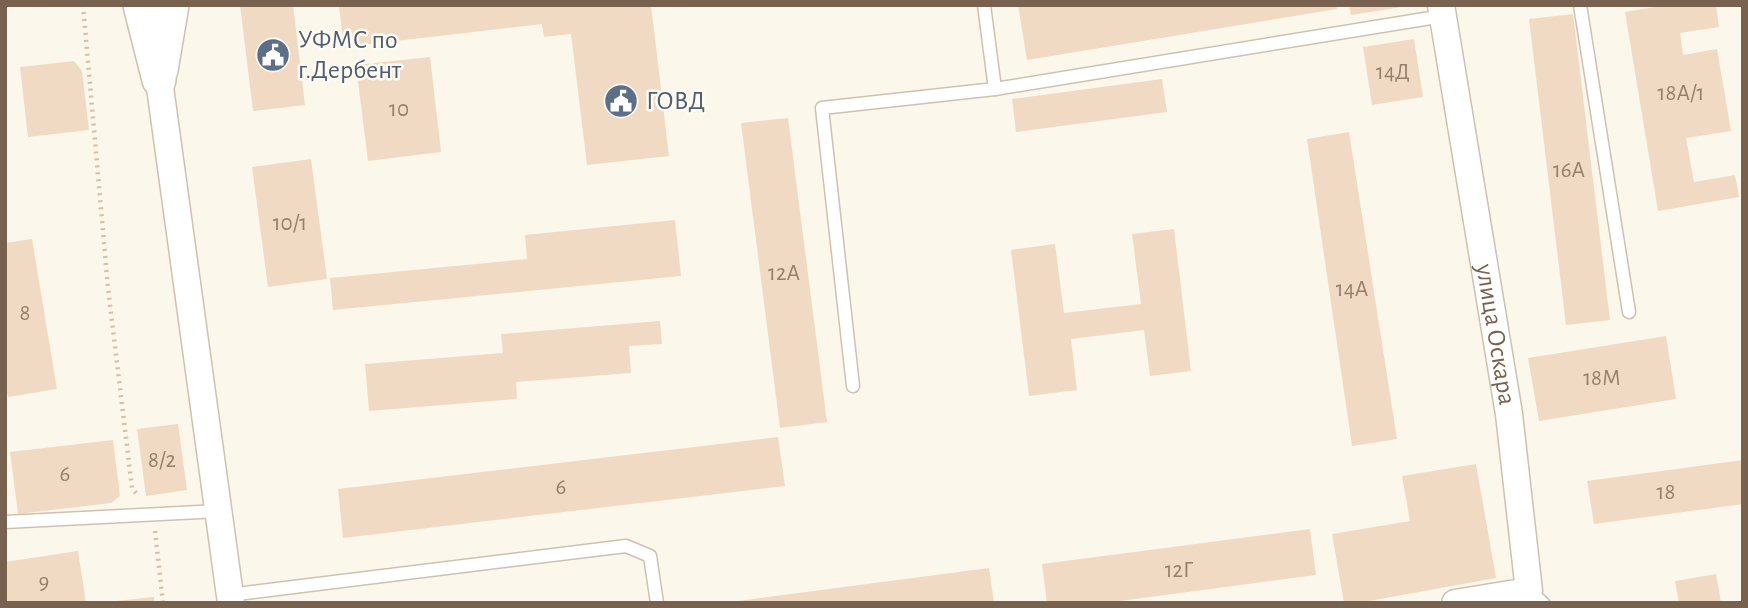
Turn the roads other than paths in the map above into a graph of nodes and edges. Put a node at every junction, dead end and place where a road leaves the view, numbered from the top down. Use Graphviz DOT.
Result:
graph roads {
  1 [pos="140,5"];
  2 [pos="172,5"];
  3 [pos="984,5"];
  4 [pos="1580,5"];
  5 [pos="1442,11"];
  6 [pos="159,80"];
  7 [pos="995,89"];
  8 [pos="1629,312"];
  9 [pos="853,386"];
  10 [pos="219,511"];
  11 [pos="5,522"];
  12 [pos="1536,597"];
  13 [pos="230,599"];
  14 [pos="657,603"];
  15 [pos="1455,603"];
  1 -- 6 [label="street"];
  2 -- 6 [label="street"];
  3 -- 7 [label="lane"];
  4 -- 8 [label="lane"];
  5 -- 7 [label="lane"];
  5 -- 12 [label="street, улица Оскара"];
  6 -- 10 [label="street"];
  7 -- 9 [label="lane"];
  10 -- 11 [label="lane"];
  10 -- 13 [label="street"];
  12 -- 15 [label="street, улица Оскара"];
  13 -- 14 [label="lane"];
}
